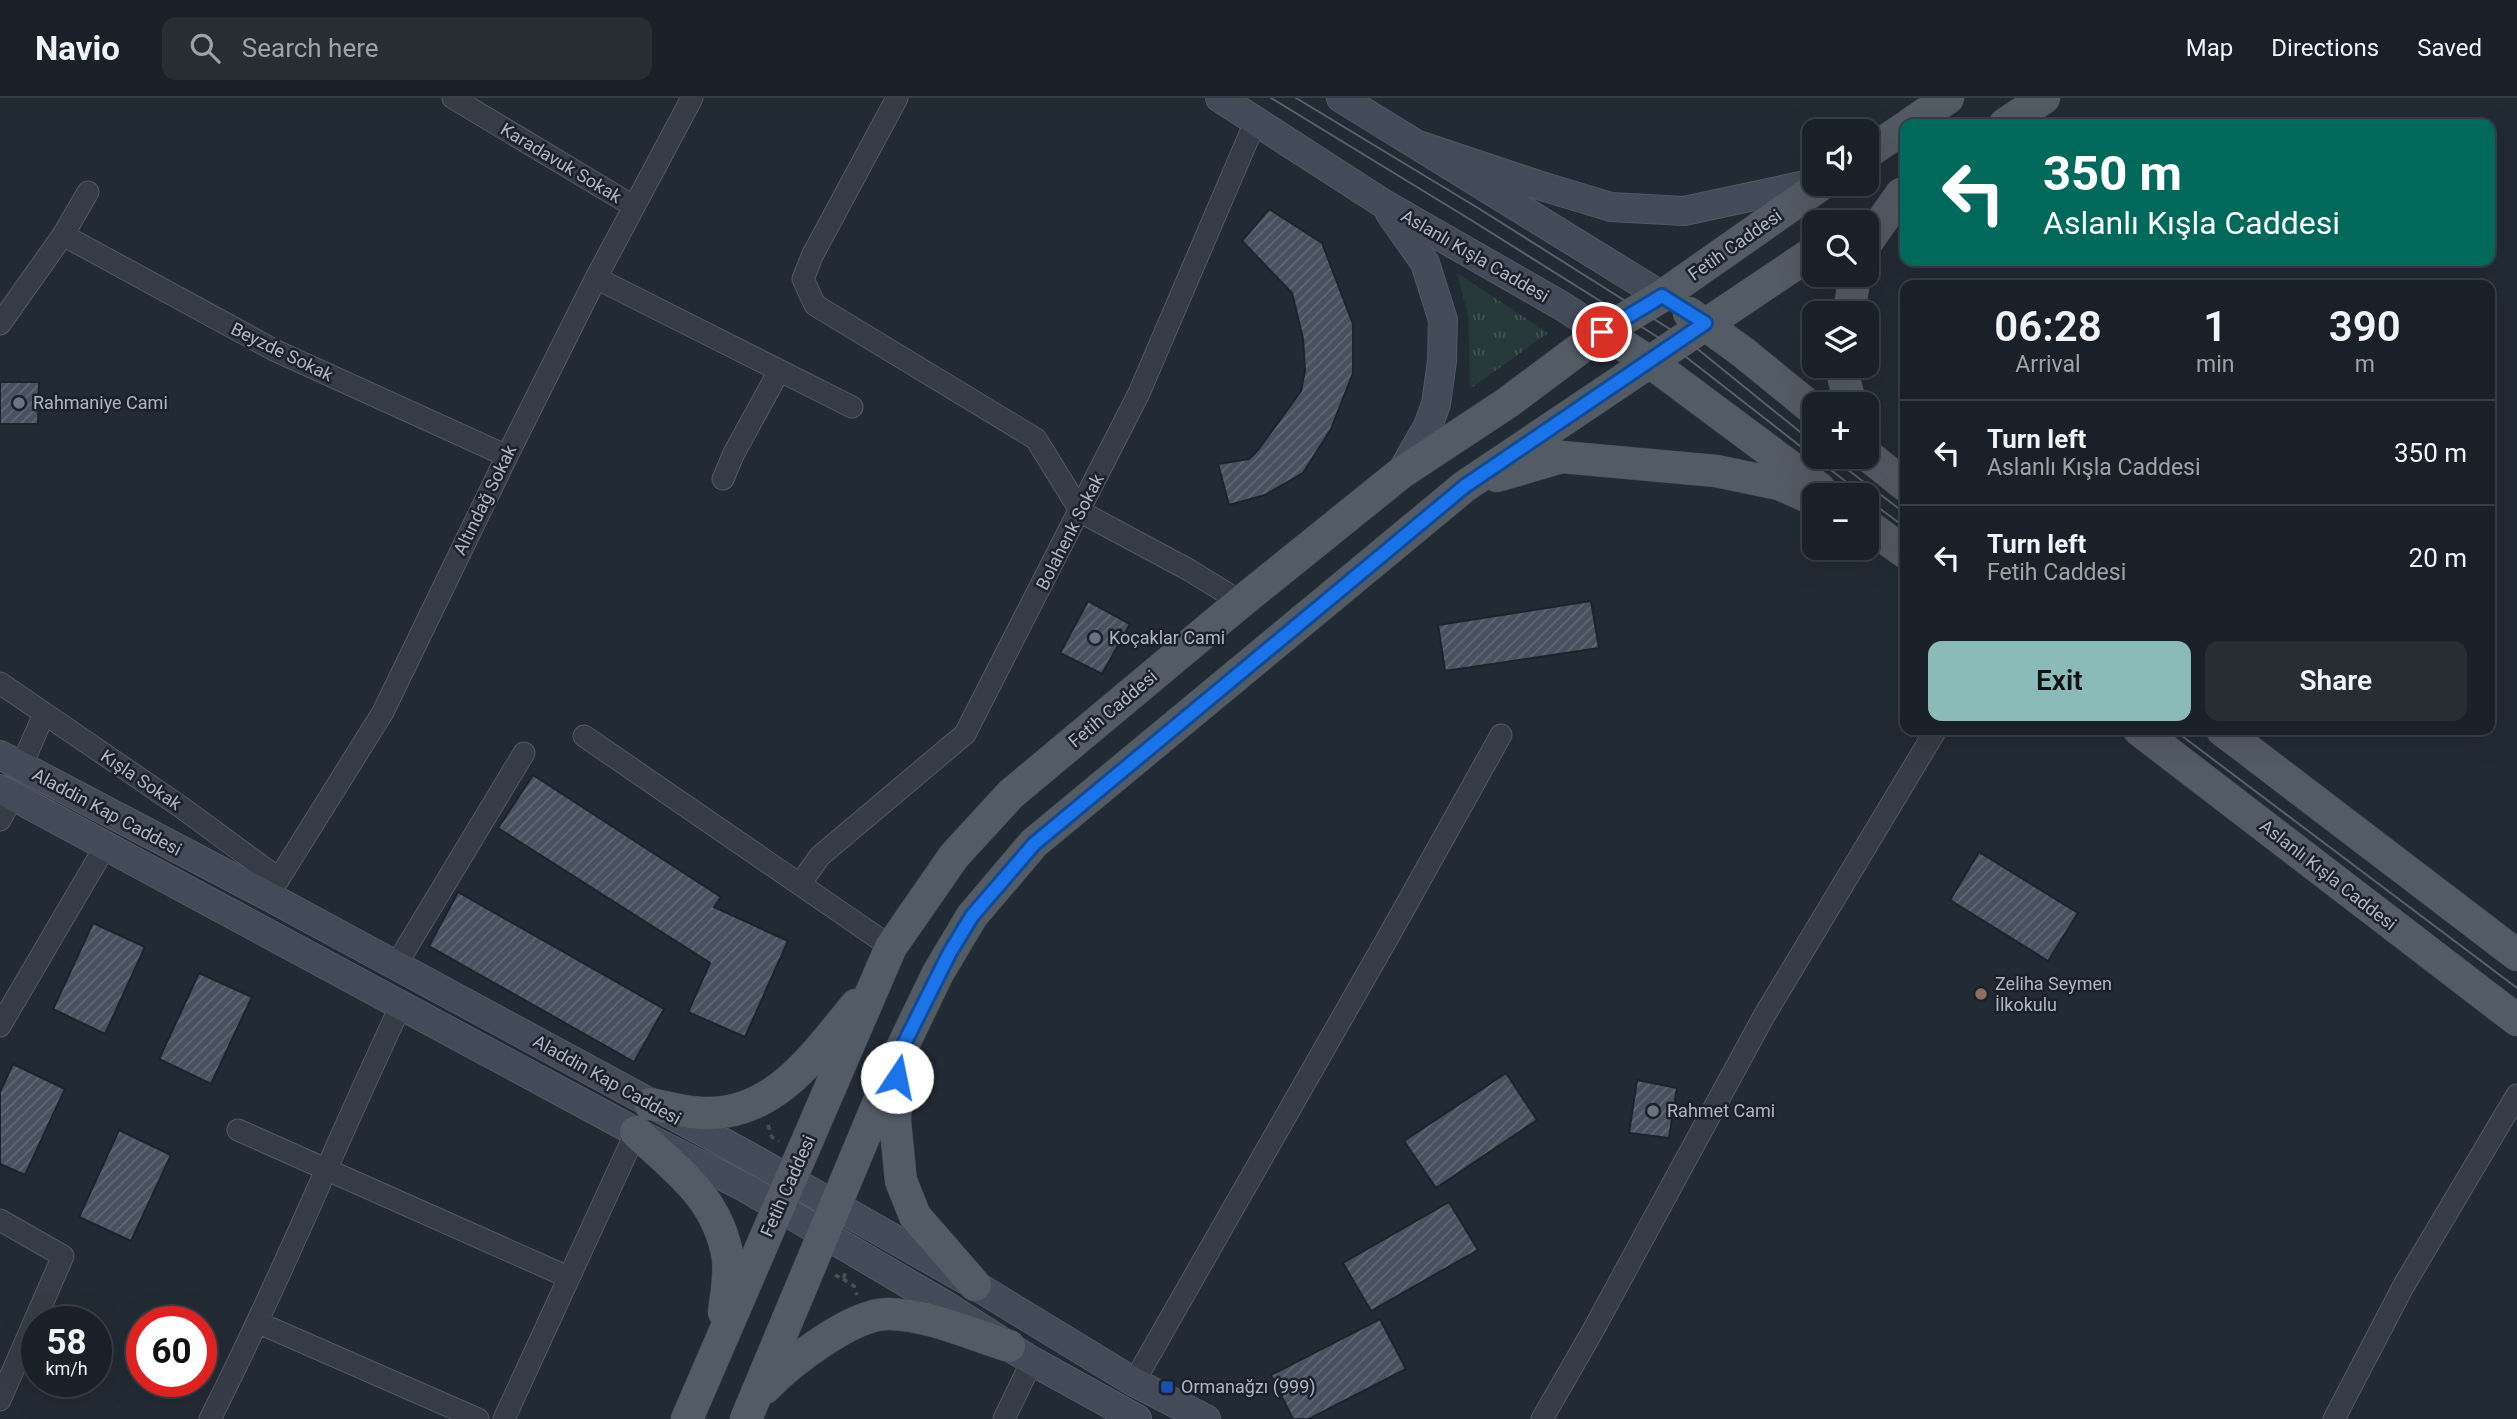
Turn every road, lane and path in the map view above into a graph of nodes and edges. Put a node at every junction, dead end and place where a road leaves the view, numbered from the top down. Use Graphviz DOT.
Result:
graph roads {
  1 [pos="453,98"];
  2 [pos="692,98"];
  3 [pos="897,98"];
  4 [pos="1220,98"];
  5 [pos="1341,98"];
  6 [pos="1948,98"];
  7 [pos="2044,98"];
  8 [pos="1918,119"];
  9 [pos="2012,119"];
  10 [pos="1256,120"];
  11 [pos="1900,131"];
  12 [pos="1418,145"];
  13 [pos="1879,145"];
  14 [pos="1802,186"];
  15 [pos="88,192"];
  16 [pos="1900,195"];
  17 [pos="1805,196"];
  18 [pos="1900,197"];
  19 [pos="1384,204"];
  20 [pos="634,206"];
  21 [pos="1876,210"];
  22 [pos="1879,226"];
  23 [pos="63,235"];
  24 [pos="1802,260"];
  25 [pos="596,278"];
  26 [pos="1662,296"];
  27 [pos="1705,323"];
  28 [pos="0,324"];
  29 [pos="1602,332"];
  30 [pos="1650,362"];
  31 [pos="779,371"];
  32 [pos="1802,400"];
  33 [pos="852,407"];
  34 [pos="507,456"];
  35 [pos="1879,457"];
  36 [pos="1879,465"];
  37 [pos="1401,473"];
  38 [pos="723,479"];
  39 [pos="1899,481"];
  40 [pos="1812,483"];
  41 [pos="1465,486"];
  42 [pos="1802,494"];
  43 [pos="1081,512"];
  44 [pos="1879,534"];
  45 [pos="1900,549"];
  46 [pos="1241,602"];
  47 [pos="0,683"];
  48 [pos="44,714"];
  49 [pos="1501,735"];
  50 [pos="1933,735"];
  51 [pos="2146,735"];
  52 [pos="2229,735"];
  53 [pos="584,736"];
  54 [pos="524,753"];
  55 [pos="10,761"];
  56 [pos="7,792"];
  57 [pos="0,820"];
  58 [pos="106,845"];
  59 [pos="800,884"];
  60 [pos="274,887"];
  61 [pos="891,947"];
  62 [pos="2517,955"];
  63 [pos="396,965"];
  64 [pos="877,980"];
  65 [pos="401,1005"];
  66 [pos="2517,1020"];
  67 [pos="0,1026"];
  68 [pos="898,1056"];
  69 [pos="2517,1095"];
  70 [pos="650,1104"];
  71 [pos="238,1129"];
  72 [pos="636,1132"];
  73 [pos="325,1169"];
  74 [pos="785,1194"];
  75 [pos="0,1220"];
  76 [pos="828,1220"];
  77 [pos="568,1278"];
  78 [pos="975,1285"];
  79 [pos="259,1323"];
  80 [pos="719,1345"];
  81 [pos="1020,1353"];
  82 [pos="1135,1382"];
  83 [pos="0,1400"];
  84 [pos="750,1409"];
  85 [pos="210,1419"];
  86 [pos="478,1419"];
  87 [pos="504,1419"];
  88 [pos="687,1419"];
  89 [pos="1004,1419"];
  90 [pos="1137,1419"];
  91 [pos="1206,1419"];
  92 [pos="1542,1419"];
  93 [pos="2334,1419"];
  1 -- 20 [label="street, Karadavuk Sokak"];
  2 -- 20 [label="street, Altındağ Sokak"];
  3 -- 43 [label="street"];
  4 -- 10 [label="street, Aslanlı Kışla Caddesi"];
  5 -- 12 [label="street"];
  6 -- 8 [label="main road"];
  7 -- 9 [label="main road"];
  10 -- 19 [label="street, Aslanlı Kışla Caddesi"];
  10 -- 43 [label="street, Bolahenk Sokak"];
  11 -- 13 [label="main road"];
  12 -- 14 [label="street"];
  12 -- 26 [label="street"];
  15 -- 23 [label="street"];
  16 -- 21 [label="main road"];
  17 -- 26 [label="main road, Fetih Caddesi"];
  18 -- 22 [label="main road"];
  19 -- 29 [label="street, Aslanlı Kışla Caddesi"];
  19 -- 37 [label="street"];
  20 -- 25 [label="street, Altındağ Sokak"];
  23 -- 28 [label="street"];
  23 -- 34 [label="street, Beyzde Sokak"];
  24 -- 27 [label="main road"];
  25 -- 31 [label="street"];
  25 -- 34 [label="street, Altındağ Sokak"];
  26 -- 27 [label="main road"];
  26 -- 29 [label="main road, Fetih Caddesi"];
  27 -- 30 [label="main road"];
  27 -- 32 [label="main road"];
  29 -- 30 [label="main road, Aslanlı Kışla Caddesi"];
  29 -- 37 [label="main road, Fetih Caddesi"];
  30 -- 40 [label="main road, Aslanlı Kışla Caddesi"];
  30 -- 41 [label="main road"];
  31 -- 33 [label="street"];
  31 -- 38 [label="street"];
  34 -- 60 [label="street, Altındağ Sokak"];
  35 -- 39 [label="main road"];
  36 -- 39 [label="main road"];
  37 -- 46 [label="main road, Fetih Caddesi"];
  41 -- 42 [label="main road"];
  41 -- 68 [label="main road"];
  43 -- 46 [label="street"];
  43 -- 59 [label="street, Bolahenk Sokak"];
  44 -- 45 [label="main road"];
  46 -- 61 [label="main road, Fetih Caddesi"];
  47 -- 48 [label="street, Kışla Sokak"];
  48 -- 55 [label="street"];
  48 -- 60 [label="street, Kışla Sokak"];
  49 -- 82 [label="street"];
  50 -- 92 [label="street"];
  51 -- 66 [label="main road, Aslanlı Kışla Caddesi"];
  52 -- 62 [label="main road"];
  53 -- 59 [label="street"];
  54 -- 63 [label="street"];
  55 -- 60 [label="street, Aladdin Kap Caddesi"];
  56 -- 57 [label="street"];
  56 -- 58 [label="street, Aladdin Kap Caddesi"];
  58 -- 65 [label="street, Aladdin Kap Caddesi"];
  58 -- 67 [label="street"];
  59 -- 61 [label="street"];
  60 -- 63 [label="street, Aladdin Kap Caddesi"];
  61 -- 64 [label="main road, Fetih Caddesi"];
  63 -- 70 [label="street, Aladdin Kap Caddesi"];
  64 -- 70 [label="main road"];
  64 -- 74 [label="main road, Fetih Caddesi"];
  65 -- 72 [label="street, Aladdin Kap Caddesi"];
  65 -- 73 [label="street"];
  68 -- 76 [label="main road"];
  68 -- 78 [label="main road"];
  69 -- 93 [label="street"];
  70 -- 74 [label="street, Aladdin Kap Caddesi"];
  71 -- 73 [label="street"];
  72 -- 74 [label="street, Aladdin Kap Caddesi"];
  72 -- 77 [label="street"];
  72 -- 80 [label="main road"];
  73 -- 77 [label="street"];
  73 -- 79 [label="street"];
  74 -- 76 [label="street, Aladdin Kap Caddesi"];
  74 -- 80 [label="main road, Fetih Caddesi"];
  75 -- 83 [label="street"];
  76 -- 78 [label="street, Aladdin Kap Caddesi"];
  76 -- 81 [label="street, Aladdin Kap Caddesi"];
  76 -- 84 [label="main road"];
  77 -- 87 [label="street"];
  78 -- 82 [label="street, Aladdin Kap Caddesi"];
  79 -- 85 [label="street"];
  79 -- 86 [label="street"];
  80 -- 88 [label="main road, Fetih Caddesi"];
  81 -- 84 [label="main road"];
  81 -- 89 [label="street"];
  81 -- 90 [label="street, Aladdin Kap Caddesi"];
  82 -- 91 [label="street, Aladdin Kap Caddesi"];
}
